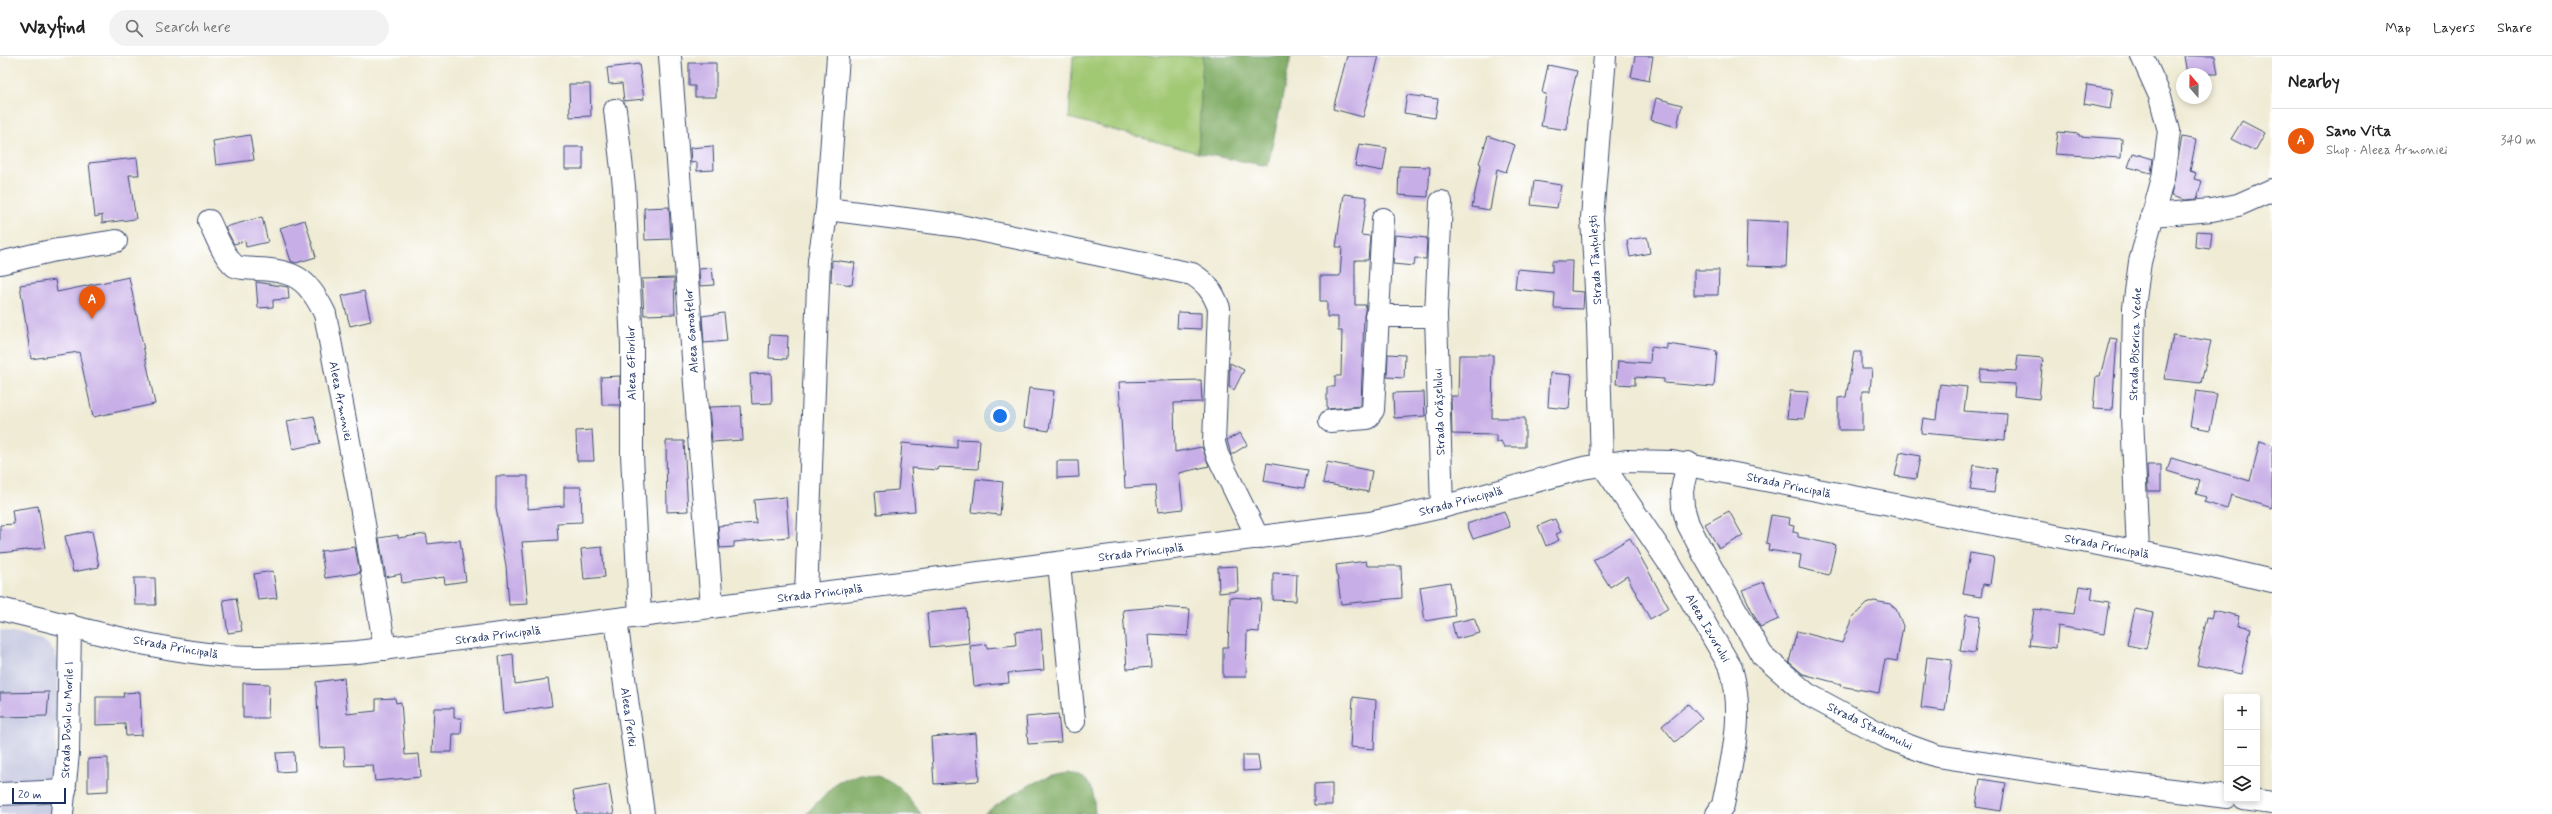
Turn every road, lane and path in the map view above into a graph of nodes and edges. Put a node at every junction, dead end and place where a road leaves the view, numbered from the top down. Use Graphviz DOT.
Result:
graph roads {
  1 [pos="670,56"];
  2 [pos="838,56"];
  3 [pos="1605,56"];
  4 [pos="2142,56"];
  5 [pos="615,110"];
  6 [pos="2272,190"];
  7 [pos="1441,202"];
  8 [pos="827,209"];
  9 [pos="2152,215"];
  10 [pos="1383,220"];
  11 [pos="209,221"];
  12 [pos="116,241"];
  13 [pos="0,263"];
  14 [pos="1376,316"];
  15 [pos="1436,316"];
  16 [pos="1330,421"];
  17 [pos="1688,463"];
  18 [pos="1602,464"];
  19 [pos="1442,507"];
  20 [pos="1258,538"];
  21 [pos="2138,551"];
  22 [pos="1058,563"];
  23 [pos="2272,581"];
  24 [pos="806,595"];
  25 [pos="712,607"];
  26 [pos="0,609"];
  27 [pos="640,616"];
  28 [pos="616,620"];
  29 [pos="70,625"];
  30 [pos="385,649"];
  31 [pos="1762,655"];
  32 [pos="1731,668"];
  33 [pos="1074,721"];
  34 [pos="0,794"];
  35 [pos="2224,797"];
  36 [pos="2260,801"];
  37 [pos="2272,803"];
  38 [pos="65,804"];
  39 [pos="643,814"];
  40 [pos="1717,814"];
  1 -- 25 [label="street, Aleea Garoafelor"];
  2 -- 8 [label="street"];
  3 -- 18 [label="street, Strada Tănțulești"];
  4 -- 9 [label="street, Strada Biserica Veche"];
  5 -- 27 [label="street, Aleea GFlorilor"];
  6 -- 9 [label="street"];
  7 -- 15 [label="street, Strada Orășelului"];
  8 -- 20 [label="street"];
  8 -- 24 [label="street"];
  9 -- 21 [label="street, Strada Biserica Veche"];
  10 -- 14 [label="street"];
  11 -- 30 [label="street, Aleea Armoniei"];
  12 -- 13 [label="street"];
  14 -- 15 [label="street"];
  14 -- 16 [label="street"];
  15 -- 19 [label="street, Strada Orășelului"];
  17 -- 18 [label="street, Strada Principală"];
  17 -- 21 [label="street, Strada Principală"];
  17 -- 31 [label="street, Strada Stadionului"];
  18 -- 19 [label="street, Strada Principală"];
  18 -- 32 [label="street, Aleea Izvorului"];
  19 -- 20 [label="street, Strada Principală"];
  20 -- 22 [label="street, Strada Principală"];
  21 -- 23 [label="street, Strada Principală"];
  22 -- 24 [label="street, Strada Principală"];
  22 -- 33 [label="street"];
  24 -- 25 [label="street, Strada Principală"];
  25 -- 27 [label="street, Strada Principală"];
  26 -- 29 [label="street, Strada Principală"];
  27 -- 28 [label="street, Strada Principală"];
  28 -- 30 [label="street, Strada Principală"];
  28 -- 39 [label="street, Aleea Perlei"];
  29 -- 30 [label="street, Strada Principală"];
  29 -- 38 [label="street, Strada Dosul cu Morile I"];
  31 -- 32 [label="street"];
  31 -- 35 [label="street, Strada Stadionului"];
  32 -- 40 [label="street, Aleea Izvorului"];
  34 -- 38 [label="street"];
  36 -- 37 [label="street"];
}
